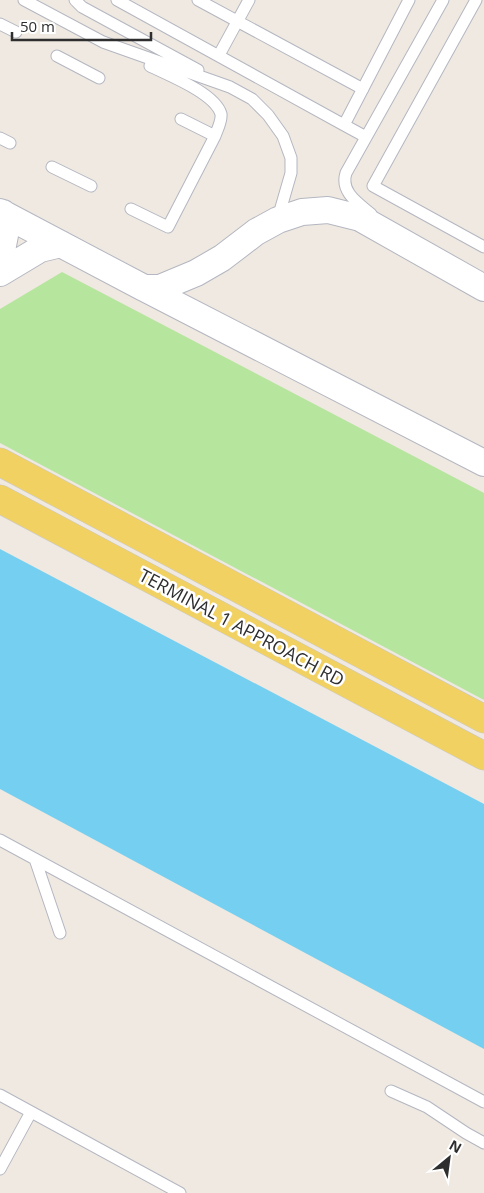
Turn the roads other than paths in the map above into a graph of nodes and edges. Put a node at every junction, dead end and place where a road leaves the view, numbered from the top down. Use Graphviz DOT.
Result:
graph roads {
  1 [pos="24,0"];
  2 [pos="75,0"];
  3 [pos="117,0"];
  4 [pos="198,0"];
  5 [pos="249,0"];
  6 [pos="409,0"];
  7 [pos="443,0"];
  8 [pos="476,0"];
  9 [pos="237,21"];
  10 [pos="0,24"];
  11 [pos="16,32"];
  12 [pos="103,42"];
  13 [pos="219,55"];
  14 [pos="57,56"];
  15 [pos="99,78"];
  16 [pos="230,87"];
  17 [pos="363,89"];
  18 [pos="181,119"];
  19 [pos="344,125"];
  20 [pos="215,136"];
  21 [pos="366,137"];
  22 [pos="52,167"];
  23 [pos="91,186"];
  24 [pos="132,209"];
  25 [pos="1,212"];
  26 [pos="278,220"];
  27 [pos="61,244"];
  28 [pos="484,247"];
  29 [pos="418,251"];
  30 [pos="0,261"];
  31 [pos="0,273"];
  32 [pos="144,288"];
  33 [pos="484,288"];
  34 [pos="0,462"];
  35 [pos="484,463"];
  36 [pos="0,499"];
  37 [pos="484,719"];
  38 [pos="484,756"];
  39 [pos="0,840"];
  40 [pos="35,859"];
  41 [pos="60,933"];
  42 [pos="391,1091"];
  43 [pos="0,1095"];
  44 [pos="484,1102"];
  45 [pos="31,1112"];
  46 [pos="484,1143"];
  47 [pos="0,1169"];
  48 [pos="180,1193"];
  1 -- 12 [label="lane"];
  2 -- 16 [label="lane"];
  3 -- 13 [label="lane"];
  4 -- 9 [label="lane"];
  5 -- 9 [label="lane"];
  6 -- 17 [label="lane"];
  7 -- 21 [label="lane"];
  8 -- 28 [label="lane"];
  9 -- 13 [label="lane"];
  9 -- 17 [label="lane"];
  10 -- 11 [label="lane"];
  12 -- 16 [label="lane"];
  12 -- 20 [label="lane"];
  13 -- 19 [label="lane"];
  14 -- 15 [label="lane"];
  16 -- 26 [label="lane"];
  17 -- 19 [label="lane"];
  18 -- 20 [label="lane"];
  19 -- 21 [label="lane"];
  20 -- 24 [label="lane"];
  21 -- 29 [label="lane"];
  22 -- 23 [label="lane"];
  25 -- 27 [label="street"];
  25 -- 30 [label="street"];
  26 -- 29 [label="street"];
  26 -- 32 [label="street"];
  27 -- 31 [label="street"];
  27 -- 32 [label="street"];
  29 -- 33 [label="street"];
  32 -- 35 [label="street"];
  34 -- 37 [label="main road, TERMINAL 1 APPROACH RD"];
  36 -- 38 [label="main road, TERMINAL 1 APPROACH RD"];
  39 -- 40 [label="lane"];
  40 -- 41 [label="lane"];
  40 -- 44 [label="lane"];
  42 -- 46 [label="lane"];
  43 -- 45 [label="lane"];
  45 -- 47 [label="lane"];
  45 -- 48 [label="lane"];
}
